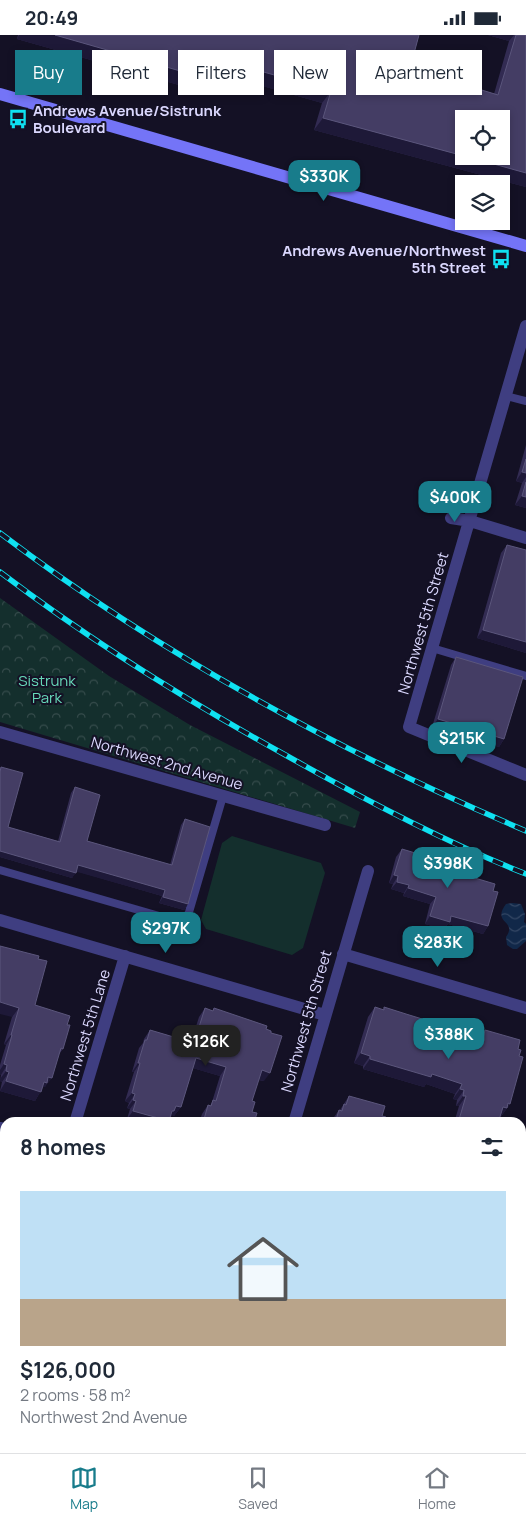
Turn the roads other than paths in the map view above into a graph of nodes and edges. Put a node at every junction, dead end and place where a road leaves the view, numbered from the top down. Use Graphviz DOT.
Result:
graph roads {
  1 [pos="0,94"];
  2 [pos="526,246"];
  3 [pos="526,326"];
  4 [pos="506,395"];
  5 [pos="526,401"];
  6 [pos="451,518"];
  7 [pos="470,521"];
  8 [pos="526,538"];
  9 [pos="432,648"];
  10 [pos="526,676"];
  11 [pos="0,732"];
  12 [pos="526,775"];
  13 [pos="223,796"];
  14 [pos="326,825"];
  15 [pos="0,870"];
  16 [pos="368,871"];
  17 [pos="0,920"];
  18 [pos="343,954"];
  19 [pos="125,956"];
  20 [pos="526,1008"];
  21 [pos="325,1015"];
  22 [pos="78,1117"];
  23 [pos="296,1117"];
  1 -- 2 [label="main road"];
  3 -- 4 [label="street, Northwest 5th Street"];
  4 -- 5 [label="lane"];
  4 -- 7 [label="street, Northwest 5th Street"];
  6 -- 7 [label="street"];
  7 -- 8 [label="street"];
  7 -- 9 [label="street, Northwest 5th Street"];
  9 -- 10 [label="lane"];
  9 -- 12 [label="street, Northwest 5th Street"];
  11 -- 13 [label="street, Northwest 2nd Avenue"];
  13 -- 14 [label="street, Northwest 2nd Avenue"];
  13 -- 15 [label="lane"];
  16 -- 18 [label="street, Northwest 5th Street"];
  17 -- 19 [label="street"];
  18 -- 20 [label="street"];
  18 -- 21 [label="street, Northwest 5th Street"];
  19 -- 21 [label="street"];
  19 -- 22 [label="street, Northwest 5th Lane"];
  21 -- 23 [label="street, Northwest 5th Street"];
}
